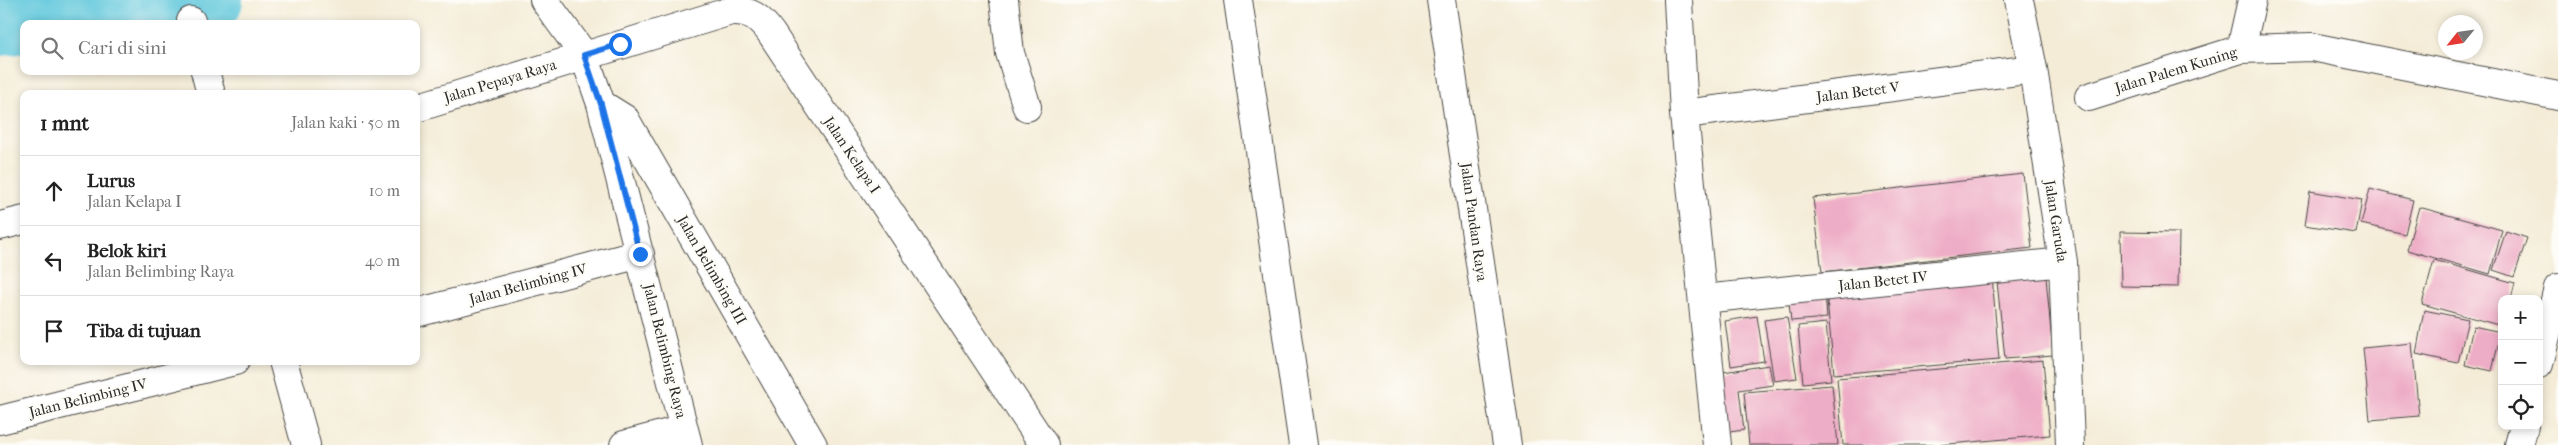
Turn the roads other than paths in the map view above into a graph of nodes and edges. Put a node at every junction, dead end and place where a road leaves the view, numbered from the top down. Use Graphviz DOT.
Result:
graph roads {
  1 [pos="544,0"];
  2 [pos="1004,0"];
  3 [pos="1238,0"];
  4 [pos="1441,0"];
  5 [pos="1678,0"];
  6 [pos="2019,0"];
  7 [pos="2252,0"];
  8 [pos="2241,49"];
  9 [pos="584,55"];
  10 [pos="2033,69"];
  11 [pos="206,75"];
  12 [pos="210,90"];
  13 [pos="2558,96"];
  14 [pos="2090,98"];
  15 [pos="601,104"];
  16 [pos="420,107"];
  17 [pos="1027,107"];
  18 [pos="1684,114"];
  19 [pos="20,221"];
  20 [pos="0,226"];
  21 [pos="640,254"];
  22 [pos="2063,262"];
  23 [pos="2558,288"];
  24 [pos="1702,299"];
  25 [pos="420,313"];
  26 [pos="2543,348"];
  27 [pos="219,365"];
  28 [pos="284,365"];
  29 [pos="0,420"];
  30 [pos="2523,430"];
  31 [pos="686,437"];
  32 [pos="306,445"];
  33 [pos="624,445"];
  34 [pos="812,445"];
  35 [pos="1044,445"];
  36 [pos="1304,445"];
  37 [pos="1507,445"];
  38 [pos="1717,445"];
  39 [pos="2070,445"];
  40 [pos="2519,445"];
  1 -- 9 [label="street, Jalan Belimbing Raya"];
  2 -- 17 [label="street"];
  3 -- 36 [label="street"];
  4 -- 37 [label="street, Jalan Pandan Raya"];
  5 -- 18 [label="street"];
  6 -- 10 [label="street, Jalan Garuda"];
  7 -- 8 [label="street"];
  8 -- 13 [label="street, Jalan Palem Kuning"];
  8 -- 14 [label="street, Jalan Palem Kuning"];
  9 -- 15 [label="street, Jalan Belimbing Raya"];
  9 -- 16 [label="street, Jalan Pepaya Raya"];
  9 -- 35 [label="street, Jalan Kelapa I"];
  10 -- 18 [label="street, Jalan Betet V"];
  10 -- 22 [label="street, Jalan Garuda"];
  11 -- 12 [label="street"];
  15 -- 21 [label="street, Jalan Belimbing Raya"];
  15 -- 34 [label="street, Jalan Belimbing III"];
  18 -- 24 [label="street"];
  19 -- 20 [label="street"];
  21 -- 25 [label="street, Jalan Belimbing IV"];
  21 -- 31 [label="street, Jalan Belimbing Raya"];
  22 -- 24 [label="street, Jalan Betet IV"];
  22 -- 39 [label="street, Jalan Garuda"];
  23 -- 26 [label="street"];
  24 -- 38 [label="street"];
  27 -- 29 [label="street, Jalan Belimbing IV"];
  28 -- 32 [label="street"];
  30 -- 40 [label="street"];
  31 -- 33 [label="street"];
}
